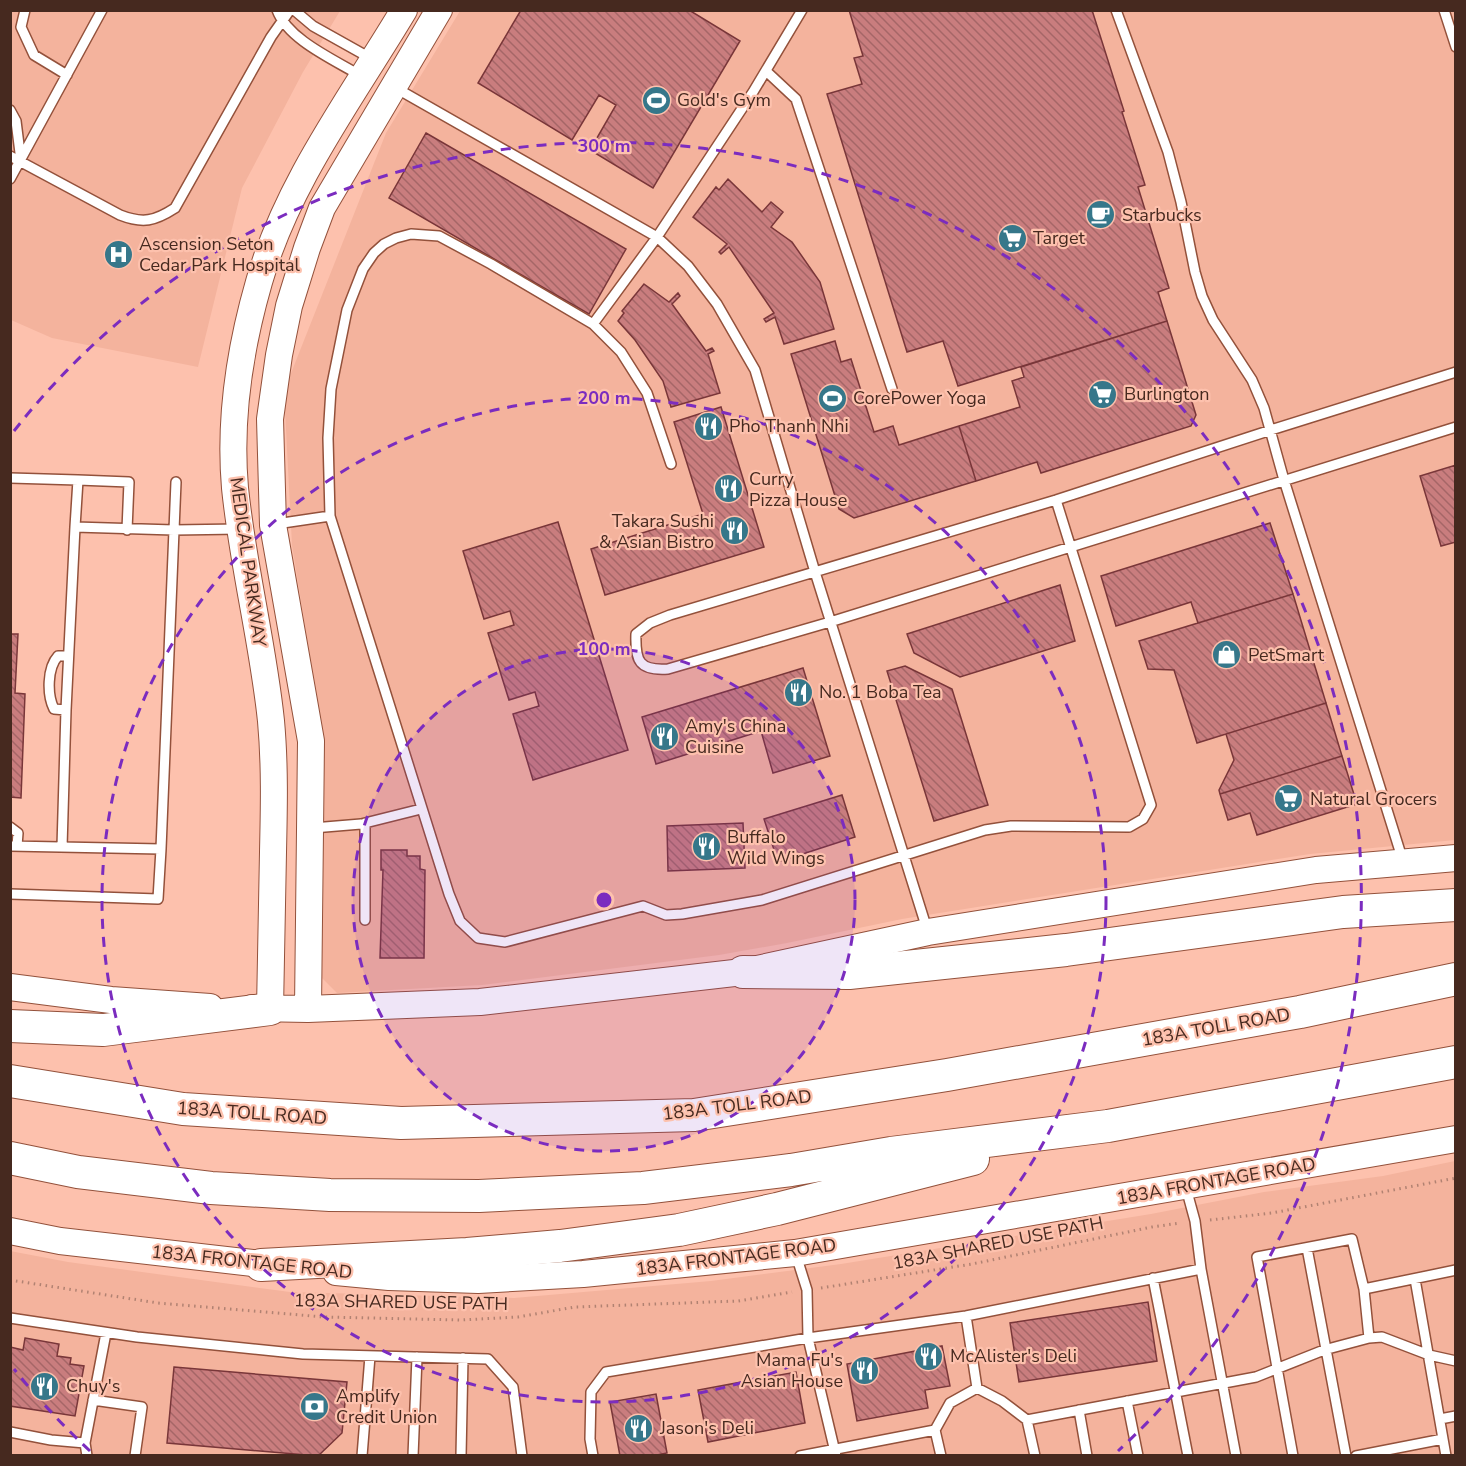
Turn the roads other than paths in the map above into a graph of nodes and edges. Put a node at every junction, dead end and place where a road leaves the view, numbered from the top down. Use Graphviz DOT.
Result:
graph roads {
  1 [pos="25,10"];
  2 [pos="102,10"];
  3 [pos="278,10"];
  4 [pos="292,10"];
  5 [pos="404,10"];
  6 [pos="439,10"];
  7 [pos="802,10"];
  8 [pos="1116,10"];
  9 [pos="1444,10"];
  10 [pos="282,22"];
  11 [pos="1455,47"];
  12 [pos="369,69"];
  13 [pos="766,71"];
  14 [pos="67,75"];
  15 [pos="394,87"];
  16 [pos="10,110"];
  17 [pos="10,156"];
  18 [pos="21,161"];
  19 [pos="10,179"];
  20 [pos="657,237"];
  21 [pos="593,324"];
  22 [pos="1455,372"];
  23 [pos="892,389"];
  24 [pos="1455,427"];
  25 [pos="1270,430"];
  26 [pos="671,464"];
  27 [pos="10,478"];
  28 [pos="78,480"];
  29 [pos="1284,480"];
  30 [pos="176,482"];
  31 [pos="1056,500"];
  32 [pos="330,516"];
  33 [pos="273,525"];
  34 [pos="75,527"];
  35 [pos="240,529"];
  36 [pos="127,530"];
  37 [pos="174,530"];
  38 [pos="1070,546"];
  39 [pos="815,572"];
  40 [pos="830,622"];
  41 [pos="68,656"];
  42 [pos="66,710"];
  43 [pos="421,809"];
  44 [pos="365,823"];
  45 [pos="10,827"];
  46 [pos="310,828"];
  47 [pos="14,846"];
  48 [pos="62,847"];
  49 [pos="160,849"];
  50 [pos="905,855"];
  51 [pos="1455,858"];
  52 [pos="1403,861"];
  53 [pos="10,894"];
  54 [pos="1455,904"];
  55 [pos="365,920"];
  56 [pos="928,932"];
  57 [pos="743,972"];
  58 [pos="1455,980"];
  59 [pos="10,987"];
  60 [pos="308,1008"];
  61 [pos="270,1009"];
  62 [pos="10,1026"];
  63 [pos="1455,1062"];
  64 [pos="10,1081"];
  65 [pos="1108,1126"];
  66 [pos="1455,1139"];
  67 [pos="10,1158"];
  68 [pos="1186,1187"];
  69 [pos="10,1231"];
  70 [pos="1307,1248"];
  71 [pos="795,1252"];
  72 [pos="261,1265"];
  73 [pos="1201,1269"];
  74 [pos="1455,1270"];
  75 [pos="1154,1278"];
  76 [pos="1415,1279"];
  77 [pos="1364,1289"];
  78 [pos="966,1316"];
  79 [pos="10,1318"];
  80 [pos="106,1333"];
  81 [pos="808,1338"];
  82 [pos="1369,1338"];
  83 [pos="1327,1349"];
  84 [pos="1429,1355"];
  85 [pos="370,1356"];
  86 [pos="417,1357"];
  87 [pos="463,1358"];
  88 [pos="1455,1361"];
  89 [pos="1278,1368"];
  90 [pos="1224,1382"];
  91 [pos="977,1388"];
  92 [pos="1175,1392"];
  93 [pos="93,1400"];
  94 [pos="1127,1401"];
  95 [pos="1079,1410"];
  96 [pos="1455,1416"];
  97 [pos="1440,1419"];
  98 [pos="1027,1420"];
  99 [pos="935,1430"];
  100 [pos="10,1432"];
  101 [pos="1443,1439"];
  102 [pos="85,1443"];
  103 [pos="835,1452"];
  104 [pos="87,1455"];
  105 [pos="135,1455"];
  106 [pos="362,1455"];
  107 [pos="413,1455"];
  108 [pos="460,1455"];
  109 [pos="522,1455"];
  110 [pos="593,1455"];
  111 [pos="800,1455"];
  112 [pos="941,1455"];
  113 [pos="1035,1455"];
  114 [pos="1087,1455"];
  115 [pos="1138,1455"];
  116 [pos="1188,1455"];
  117 [pos="1236,1455"];
  118 [pos="1293,1455"];
  119 [pos="1346,1455"];
  120 [pos="1356,1455"];
  121 [pos="1446,1455"];
  1 -- 14 [label="lane"];
  2 -- 14 [label="lane"];
  3 -- 10 [label="lane"];
  4 -- 10 [label="lane"];
  4 -- 12 [label="lane"];
  5 -- 12 [label="main road, MEDICAL PARKWAY"];
  6 -- 15 [label="main road, MEDICAL PARKWAY"];
  7 -- 13 [label="lane"];
  8 -- 25 [label="lane"];
  9 -- 11 [label="lane"];
  10 -- 12 [label="lane"];
  10 -- 18 [label="lane"];
  12 -- 15 [label="main road"];
  12 -- 35 [label="main road, MEDICAL PARKWAY"];
  13 -- 20 [label="lane"];
  13 -- 23 [label="lane"];
  14 -- 18 [label="lane"];
  15 -- 20 [label="lane"];
  15 -- 33 [label="main road, MEDICAL PARKWAY"];
  16 -- 18 [label="lane"];
  17 -- 18 [label="lane"];
  18 -- 19 [label="lane"];
  20 -- 21 [label="lane"];
  20 -- 39 [label="lane"];
  21 -- 26 [label="lane"];
  21 -- 32 [label="lane"];
  22 -- 25 [label="lane"];
  24 -- 29 [label="lane"];
  25 -- 29 [label="lane"];
  25 -- 31 [label="lane"];
  27 -- 28 [label="lane"];
  28 -- 34 [label="lane"];
  28 -- 36 [label="lane"];
  29 -- 38 [label="lane"];
  29 -- 52 [label="lane"];
  30 -- 37 [label="lane"];
  31 -- 38 [label="lane"];
  31 -- 39 [label="lane"];
  32 -- 33 [label="lane"];
  32 -- 43 [label="lane"];
  33 -- 35 [label="main road"];
  33 -- 46 [label="main road, MEDICAL PARKWAY"];
  34 -- 36 [label="lane"];
  34 -- 41 [label="lane"];
  35 -- 37 [label="lane"];
  35 -- 61 [label="main road, MEDICAL PARKWAY"];
  36 -- 37 [label="lane"];
  37 -- 49 [label="lane"];
  38 -- 40 [label="lane"];
  38 -- 50 [label="lane"];
  39 -- 40 [label="lane"];
  39 -- 40 [label="lane"];
  40 -- 50 [label="lane"];
  41 -- 42 [label="lane"];
  41 -- 42 [label="lane"];
  42 -- 48 [label="lane"];
  43 -- 44 [label="lane"];
  43 -- 50 [label="lane"];
  44 -- 46 [label="lane"];
  44 -- 55 [label="lane"];
  45 -- 47 [label="lane"];
  46 -- 60 [label="main road, MEDICAL PARKWAY"];
  47 -- 48 [label="lane"];
  48 -- 49 [label="lane"];
  49 -- 53 [label="lane"];
  50 -- 56 [label="lane"];
  51 -- 52 [label="main road"];
  52 -- 56 [label="main road"];
  54 -- 57 [label="highway"];
  56 -- 57 [label="main road"];
  57 -- 60 [label="main road"];
  58 -- 64 [label="highway, 183A TOLL ROAD"];
  59 -- 61 [label="main road"];
  60 -- 61 [label="main road"];
  61 -- 62 [label="highway"];
  63 -- 65 [label="highway"];
  65 -- 67 [label="highway"];
  65 -- 72 [label="highway"];
  66 -- 68 [label="main road, 183A FRONTAGE ROAD"];
  68 -- 71 [label="main road, 183A FRONTAGE ROAD"];
  68 -- 73 [label="lane"];
  69 -- 72 [label="main road, 183A FRONTAGE ROAD"];
  70 -- 77 [label="lane"];
  70 -- 83 [label="lane"];
  70 -- 89 [label="lane"];
  71 -- 72 [label="main road, 183A FRONTAGE ROAD"];
  71 -- 81 [label="lane"];
  73 -- 75 [label="lane"];
  73 -- 90 [label="lane"];
  74 -- 76 [label="lane"];
  75 -- 78 [label="lane"];
  75 -- 92 [label="lane"];
  76 -- 77 [label="lane"];
  76 -- 84 [label="lane"];
  77 -- 82 [label="lane"];
  78 -- 81 [label="lane"];
  78 -- 91 [label="lane"];
  79 -- 80 [label="lane"];
  80 -- 85 [label="lane"];
  80 -- 93 [label="lane"];
  81 -- 103 [label="lane"];
  81 -- 110 [label="lane"];
  82 -- 83 [label="lane"];
  82 -- 84 [label="lane"];
  83 -- 89 [label="lane"];
  83 -- 119 [label="lane"];
  84 -- 88 [label="lane"];
  84 -- 97 [label="lane"];
  85 -- 86 [label="lane"];
  85 -- 106 [label="lane"];
  86 -- 87 [label="lane"];
  86 -- 107 [label="lane"];
  87 -- 108 [label="lane"];
  87 -- 109 [label="lane"];
  89 -- 90 [label="lane"];
  89 -- 118 [label="lane"];
  90 -- 92 [label="lane"];
  90 -- 117 [label="lane"];
  91 -- 98 [label="lane"];
  91 -- 99 [label="lane"];
  92 -- 94 [label="lane"];
  92 -- 116 [label="lane"];
  93 -- 102 [label="lane"];
  93 -- 105 [label="lane"];
  94 -- 95 [label="lane"];
  94 -- 115 [label="lane"];
  95 -- 98 [label="lane"];
  95 -- 114 [label="lane"];
  96 -- 97 [label="lane"];
  97 -- 101 [label="lane"];
  98 -- 113 [label="lane"];
  99 -- 103 [label="lane"];
  99 -- 112 [label="lane"];
  100 -- 102 [label="lane"];
  101 -- 120 [label="lane"];
  101 -- 121 [label="lane"];
  102 -- 104 [label="lane"];
  103 -- 111 [label="lane"];
}
